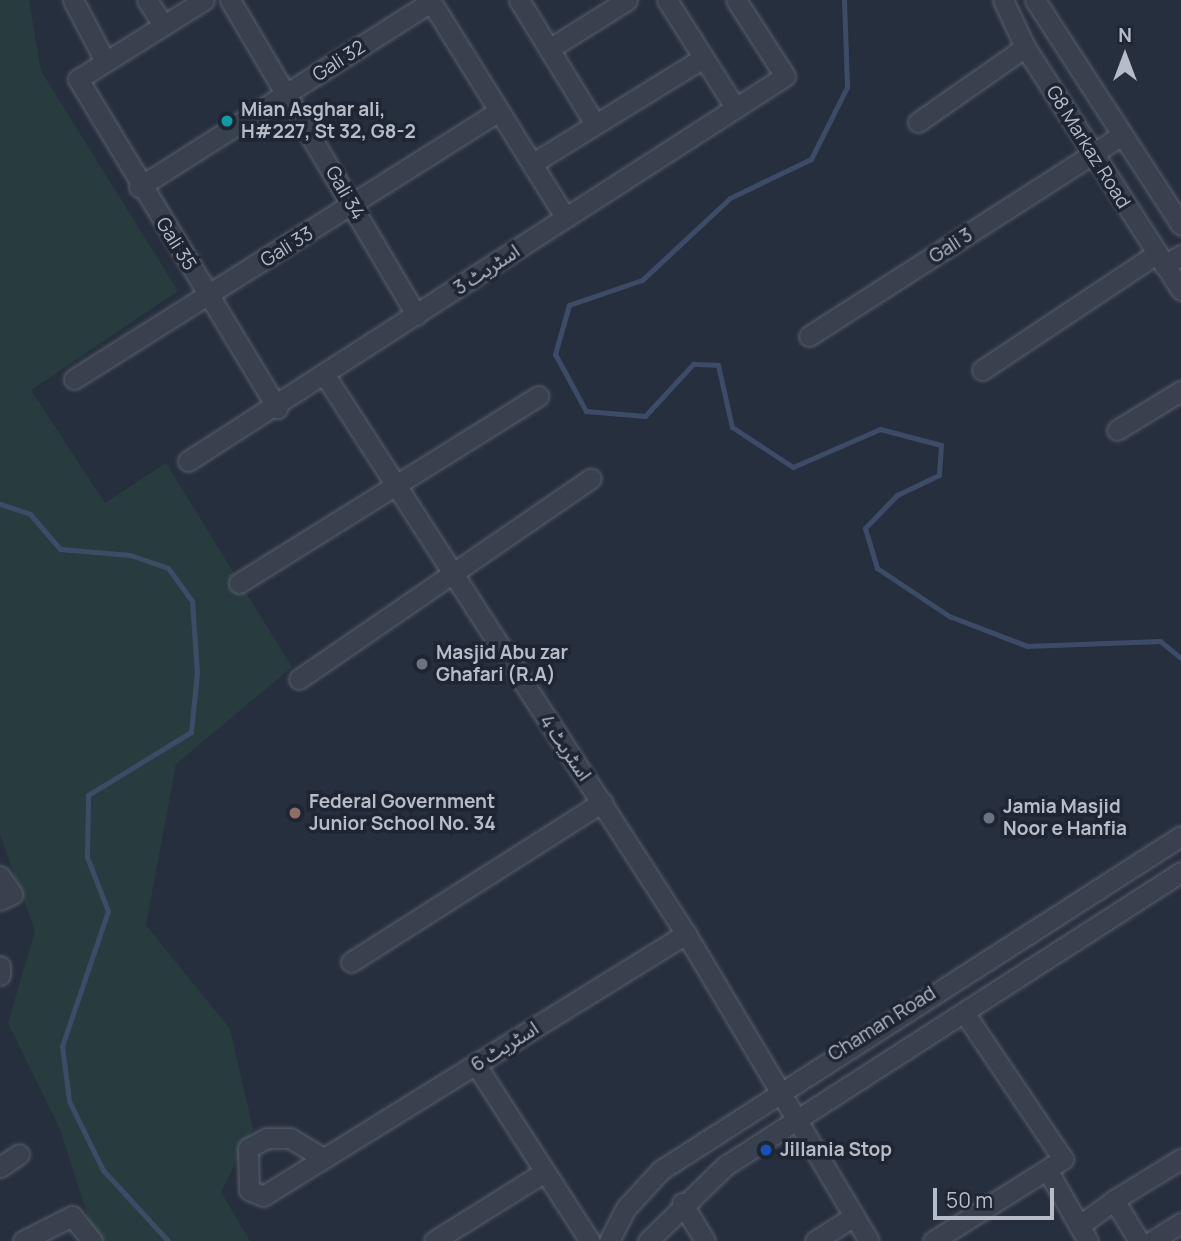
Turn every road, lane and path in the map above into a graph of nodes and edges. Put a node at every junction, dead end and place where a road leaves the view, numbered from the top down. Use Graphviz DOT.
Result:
graph roads {
  1 [pos="73,0"];
  2 [pos="147,0"];
  3 [pos="204,0"];
  4 [pos="230,0"];
  5 [pos="519,0"];
  6 [pos="627,0"];
  7 [pos="667,0"];
  8 [pos="736,0"];
  9 [pos="1003,0"];
  10 [pos="1035,0"];
  11 [pos="431,1"];
  12 [pos="163,25"];
  13 [pos="1024,47"];
  14 [pos="549,49"];
  15 [pos="703,58"];
  16 [pos="106,61"];
  17 [pos="286,94"];
  18 [pos="735,107"];
  19 [pos="499,111"];
  20 [pos="918,122"];
  21 [pos="596,124"];
  22 [pos="1122,135"];
  23 [pos="1091,153"];
  24 [pos="533,163"];
  25 [pos="139,187"];
  26 [pos="352,206"];
  27 [pos="565,217"];
  28 [pos="1181,225"];
  29 [pos="1181,255"];
  30 [pos="1160,260"];
  31 [pos="1181,290"];
  32 [pos="209,296"];
  33 [pos="416,316"];
  34 [pos="808,337"];
  35 [pos="982,370"];
  36 [pos="326,377"];
  37 [pos="74,379"];
  38 [pos="1181,391"];
  39 [pos="538,396"];
  40 [pos="277,408"];
  41 [pos="1117,430"];
  42 [pos="188,461"];
  43 [pos="591,478"];
  44 [pos="395,485"];
  45 [pos="453,571"];
  46 [pos="239,583"];
  47 [pos="299,679"];
  48 [pos="602,802"];
  49 [pos="1181,836"];
  50 [pos="1181,872"];
  51 [pos="0,876"];
  52 [pos="6,897"];
  53 [pos="686,934"];
  54 [pos="351,962"];
  55 [pos="964,1012"];
  56 [pos="476,1065"];
  57 [pos="776,1091"];
  58 [pos="799,1123"];
  59 [pos="19,1154"];
  60 [pos="323,1158"];
  61 [pos="1181,1160"];
  62 [pos="0,1167"];
  63 [pos="543,1173"];
  64 [pos="1049,1173"];
  65 [pos="1114,1200"];
  66 [pos="681,1203"];
  67 [pos="855,1216"];
  68 [pos="1181,1223"];
  69 [pos="1083,1233"];
  70 [pos="23,1241"];
  71 [pos="92,1241"];
  72 [pos="434,1241"];
  73 [pos="590,1241"];
  74 [pos="609,1241"];
  75 [pos="648,1241"];
  76 [pos="705,1241"];
  77 [pos="815,1241"];
  78 [pos="869,1241"];
  79 [pos="933,1241"];
  80 [pos="1139,1241"];
  81 [pos="1152,1241"];
  1 -- 16 [label="street"];
  2 -- 12 [label="street"];
  3 -- 12 [label="street"];
  4 -- 17 [label="street, Gali 34"];
  5 -- 14 [label="street"];
  6 -- 14 [label="street"];
  7 -- 15 [label="street"];
  8 -- 18 [label="street, اسٹریٹ 3"];
  9 -- 13 [label="street, G8 Markaz Road"];
  10 -- 22 [label="street, G8 Markaz Road"];
  11 -- 17 [label="street, Gali 32"];
  11 -- 19 [label="street"];
  12 -- 16 [label="street"];
  13 -- 20 [label="street"];
  13 -- 23 [label="street, G8 Markaz Road"];
  14 -- 21 [label="street"];
  15 -- 18 [label="street"];
  15 -- 21 [label="street"];
  16 -- 25 [label="street, Gali 35"];
  17 -- 25 [label="street, Gali 32"];
  17 -- 26 [label="street, Gali 34"];
  18 -- 27 [label="street, اسٹریٹ 3"];
  19 -- 24 [label="street"];
  19 -- 26 [label="street, Gali 33"];
  21 -- 24 [label="street"];
  22 -- 23 [label="street, Gali 3"];
  22 -- 28 [label="street, G8 Markaz Road"];
  23 -- 30 [label="street, G8 Markaz Road"];
  23 -- 34 [label="street, Gali 3"];
  24 -- 27 [label="street"];
  25 -- 32 [label="street, Gali 35"];
  26 -- 32 [label="street, Gali 33"];
  26 -- 33 [label="street, Gali 34"];
  27 -- 33 [label="street, اسٹریٹ 3"];
  29 -- 30 [label="street"];
  30 -- 31 [label="street, G8 Markaz Road"];
  30 -- 35 [label="street"];
  32 -- 37 [label="street, Gali 33"];
  32 -- 40 [label="street, Gali 35"];
  33 -- 36 [label="street, اسٹریٹ 3"];
  36 -- 40 [label="street, اسٹریٹ 3"];
  36 -- 44 [label="street, اسٹریٹ 4"];
  38 -- 41 [label="street"];
  39 -- 44 [label="street"];
  40 -- 42 [label="street, اسٹریٹ 3"];
  43 -- 45 [label="street"];
  44 -- 45 [label="street, اسٹریٹ 4"];
  44 -- 46 [label="street"];
  45 -- 47 [label="street"];
  45 -- 48 [label="street, اسٹریٹ 4"];
  48 -- 53 [label="street, اسٹریٹ 4"];
  48 -- 54 [label="street"];
  49 -- 57 [label="street, Chaman Road"];
  50 -- 55 [label="street, Chaman Road"];
  51 -- 52 [label="street"];
  53 -- 56 [label="street, اسٹریٹ 6"];
  53 -- 57 [label="street, اسٹریٹ 4"];
  55 -- 58 [label="street, Chaman Road"];
  55 -- 64 [label="street"];
  56 -- 60 [label="street, اسٹریٹ 6"];
  56 -- 63 [label="street"];
  57 -- 58 [label="street, اسٹریٹ 4"];
  57 -- 74 [label="street, Chaman Road"];
  58 -- 66 [label="street, Chaman Road"];
  58 -- 67 [label="street, اسٹریٹ 4"];
  59 -- 62 [label="street"];
  61 -- 65 [label="street"];
  63 -- 72 [label="street"];
  63 -- 73 [label="street"];
  64 -- 69 [label="street"];
  64 -- 79 [label="street"];
  65 -- 69 [label="street"];
  65 -- 80 [label="street"];
  66 -- 75 [label="street, Chaman Road"];
  66 -- 76 [label="street"];
  67 -- 77 [label="street"];
  67 -- 78 [label="street, اسٹریٹ 4"];
  68 -- 81 [label="street"];
  70 -- 71 [label="street"];
}
